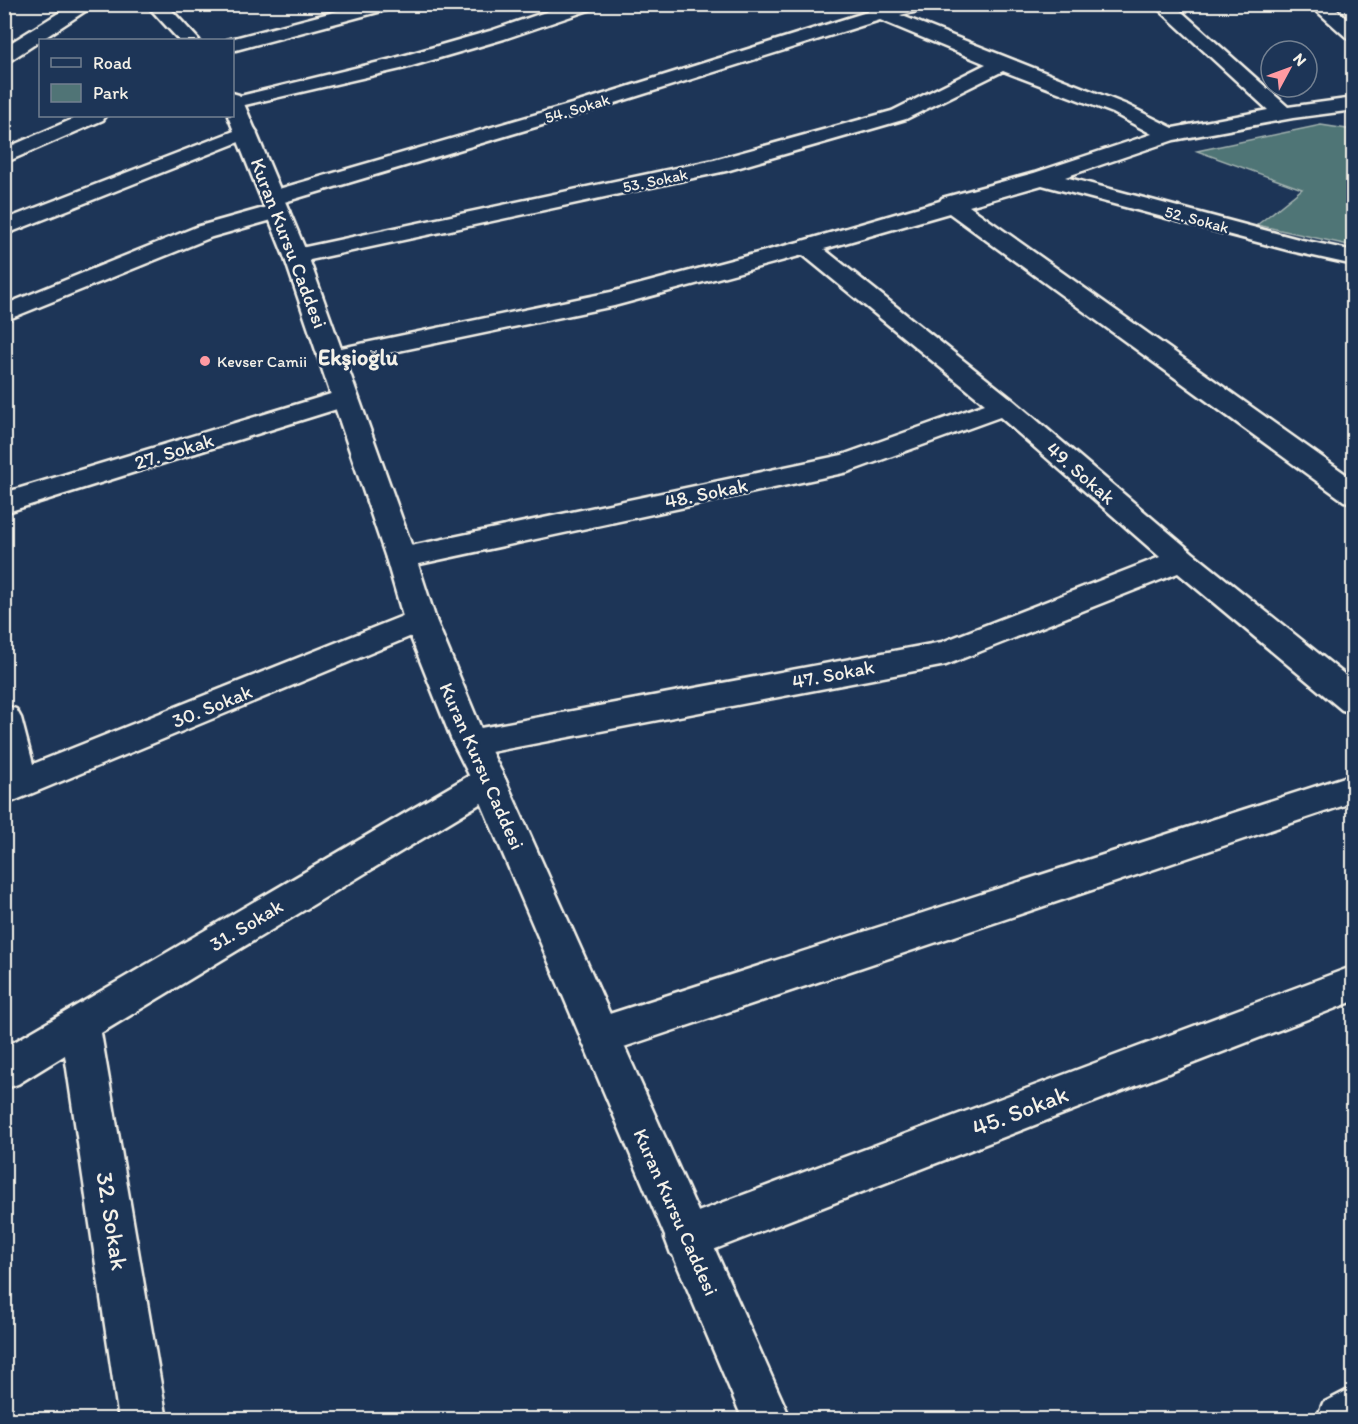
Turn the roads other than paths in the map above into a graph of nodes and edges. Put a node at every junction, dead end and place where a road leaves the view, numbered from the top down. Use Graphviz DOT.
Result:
graph roads {
  1 [pos="87,4"];
  2 [pos="155,4"];
  3 [pos="387,4"];
  4 [pos="589,4"];
  5 [pos="854,4"];
  6 [pos="926,4"];
  7 [pos="1162,4"];
  8 [pos="1318,4"];
  9 [pos="880,14"];
  10 [pos="1353,34"];
  11 [pos="188,39"];
  12 [pos="234,44"];
  13 [pos="4,56"];
  14 [pos="1002,64"];
  15 [pos="1353,104"];
  16 [pos="238,111"];
  17 [pos="1284,114"];
  18 [pos="94,117"];
  19 [pos="226,117"];
  20 [pos="1170,135"];
  21 [pos="4,157"];
  22 [pos="1042,177"];
  23 [pos="950,203"];
  24 [pos="275,204"];
  25 [pos="4,228"];
  26 [pos="807,247"];
  27 [pos="296,256"];
  28 [pos="1353,258"];
  29 [pos="4,314"];
  30 [pos="331,357"];
  31 [pos="344,398"];
  32 [pos="1004,406"];
  33 [pos="1353,494"];
  34 [pos="4,503"];
  35 [pos="401,558"];
  36 [pos="1182,560"];
  37 [pos="420,620"];
  38 [pos="1353,701"];
  39 [pos="4,718"];
  40 [pos="470,743"];
  41 [pos="489,781"];
  42 [pos="13,787"];
  43 [pos="1353,788"];
  44 [pos="1353,983"];
  45 [pos="80,1023"];
  46 [pos="600,1036"];
  47 [pos="4,1070"];
  48 [pos="687,1238"];
  49 [pos="1353,1411"];
  50 [pos="143,1419"];
  51 [pos="767,1419"];
  52 [pos="1340,1419"];
  1 -- 13 [label="street"];
  2 -- 11 [label="street"];
  3 -- 12 [label="street"];
  4 -- 16 [label="street"];
  5 -- 9 [label="street"];
  6 -- 9 [label="street, 54. Sokak"];
  7 -- 17 [label="street"];
  8 -- 10 [label="street"];
  9 -- 14 [label="street"];
  9 -- 24 [label="street, 54. Sokak"];
  14 -- 20 [label="street"];
  14 -- 27 [label="street, 53. Sokak"];
  15 -- 17 [label="street"];
  16 -- 24 [label="street, Kuran Kursu Caddesi"];
  17 -- 20 [label="street"];
  18 -- 21 [label="street"];
  19 -- 25 [label="street"];
  20 -- 22 [label="street"];
  22 -- 23 [label="street"];
  22 -- 28 [label="street, 52. Sokak"];
  23 -- 26 [label="street"];
  23 -- 33 [label="street"];
  24 -- 27 [label="street, Kuran Kursu Caddesi"];
  24 -- 29 [label="street, 54. Sokak"];
  26 -- 30 [label="street"];
  26 -- 32 [label="street, 49. Sokak"];
  27 -- 30 [label="street, Kuran Kursu Caddesi"];
  30 -- 31 [label="street, Kuran Kursu Caddesi"];
  31 -- 34 [label="street, 27. Sokak"];
  31 -- 35 [label="street, Kuran Kursu Caddesi"];
  32 -- 35 [label="street, 48. Sokak"];
  32 -- 36 [label="street, 49. Sokak"];
  35 -- 37 [label="street, Kuran Kursu Caddesi"];
  36 -- 38 [label="street, 49. Sokak"];
  36 -- 40 [label="street, 47. Sokak"];
  37 -- 40 [label="street, Kuran Kursu Caddesi"];
  37 -- 42 [label="street, 30. Sokak"];
  39 -- 42 [label="street"];
  40 -- 41 [label="street, Kuran Kursu Caddesi"];
  41 -- 45 [label="street, 31. Sokak"];
  41 -- 46 [label="street, Kuran Kursu Caddesi"];
  43 -- 46 [label="street"];
  44 -- 48 [label="street, 45. Sokak"];
  45 -- 47 [label="street, 31. Sokak"];
  45 -- 50 [label="street, 32. Sokak"];
  46 -- 48 [label="street, Kuran Kursu Caddesi"];
  48 -- 51 [label="street, Kuran Kursu Caddesi"];
  49 -- 52 [label="street"];
}
